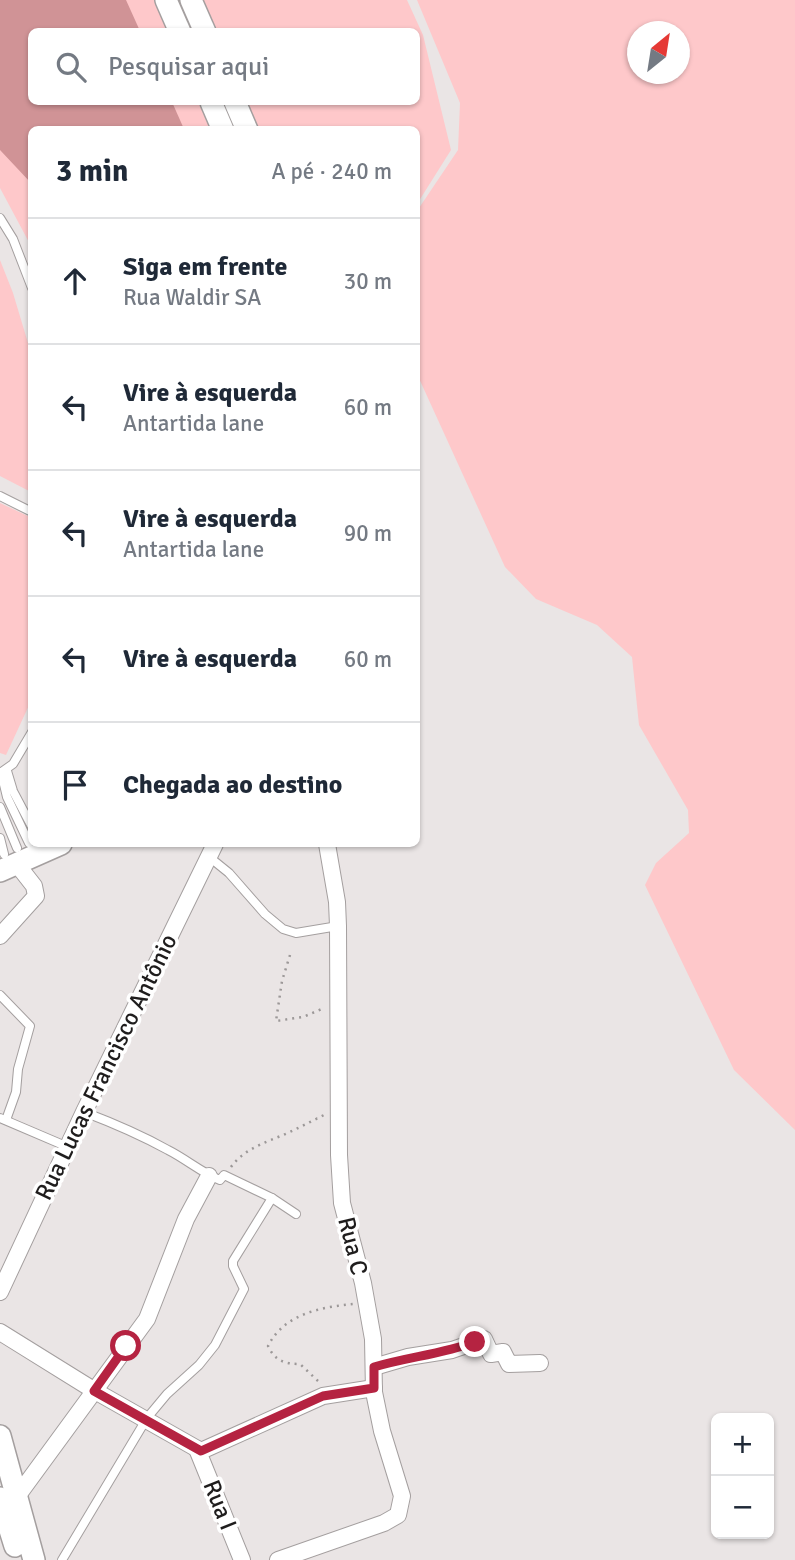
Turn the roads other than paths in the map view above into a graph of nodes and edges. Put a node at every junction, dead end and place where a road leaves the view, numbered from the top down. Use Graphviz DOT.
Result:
graph roads {
  1 [pos="166,0"];
  2 [pos="191,0"];
  3 [pos="178,28"];
  4 [pos="203,28"];
  5 [pos="212,105"];
  6 [pos="236,105"];
  7 [pos="221,126"];
  8 [pos="245,126"];
  9 [pos="0,218"];
  10 [pos="28,278"];
  11 [pos="0,496"];
  12 [pos="28,510"];
  13 [pos="28,739"];
  14 [pos="2,771"];
  15 [pos="0,807"];
  16 [pos="33,847"];
  17 [pos="328,847"];
  18 [pos="14,849"];
  19 [pos="211,850"];
  20 [pos="338,926"];
  21 [pos="0,936"];
  22 [pos="0,995"];
  23 [pos="84,1112"];
  24 [pos="3,1119"];
  25 [pos="68,1147"];
  26 [pos="217,1176"];
  27 [pos="272,1198"];
  28 [pos="296,1214"];
  29 [pos="0,1292"];
  30 [pos="0,1332"];
  31 [pos="540,1363"];
  32 [pos="374,1367"];
  33 [pos="374,1388"];
  34 [pos="94,1391"];
  35 [pos="145,1420"];
  36 [pos="0,1436"];
  37 [pos="197,1449"];
  38 [pos="8,1498"];
  39 [pos="20,1560"];
  40 [pos="34,1560"];
  41 [pos="62,1560"];
  42 [pos="243,1560"];
  43 [pos="278,1560"];
  1 -- 3 [label="street"];
  2 -- 4 [label="street"];
  5 -- 7 [label="street"];
  6 -- 8 [label="street"];
  9 -- 10 [label="lane"];
  11 -- 12 [label="lane"];
  13 -- 14 [label="lane"];
  14 -- 18 [label="lane"];
  14 -- 18 [label="lane"];
  15 -- 18 [label="lane"];
  16 -- 18 [label="street"];
  17 -- 20 [label="street, Rua C"];
  18 -- 21 [label="street"];
  19 -- 20 [label="lane"];
  19 -- 23 [label="street, Rua Lucas Francisco Antônio"];
  20 -- 32 [label="street, Rua C"];
  22 -- 24 [label="lane"];
  23 -- 25 [label="street, Rua Lucas Francisco Antônio"];
  23 -- 26 [label="lane"];
  24 -- 25 [label="lane"];
  25 -- 29 [label="street, Rua Lucas Francisco Antônio"];
  26 -- 27 [label="lane"];
  26 -- 34 [label="street"];
  27 -- 28 [label="lane"];
  27 -- 35 [label="lane"];
  30 -- 34 [label="street"];
  31 -- 32 [label="street"];
  32 -- 33 [label="street, Rua C"];
  33 -- 37 [label="street"];
  33 -- 43 [label="street, Rua C"];
  34 -- 35 [label="street"];
  34 -- 38 [label="street"];
  35 -- 37 [label="street"];
  35 -- 41 [label="lane"];
  36 -- 38 [label="street"];
  37 -- 42 [label="street, Rua I"];
  38 -- 39 [label="street"];
  38 -- 40 [label="street"];
}
